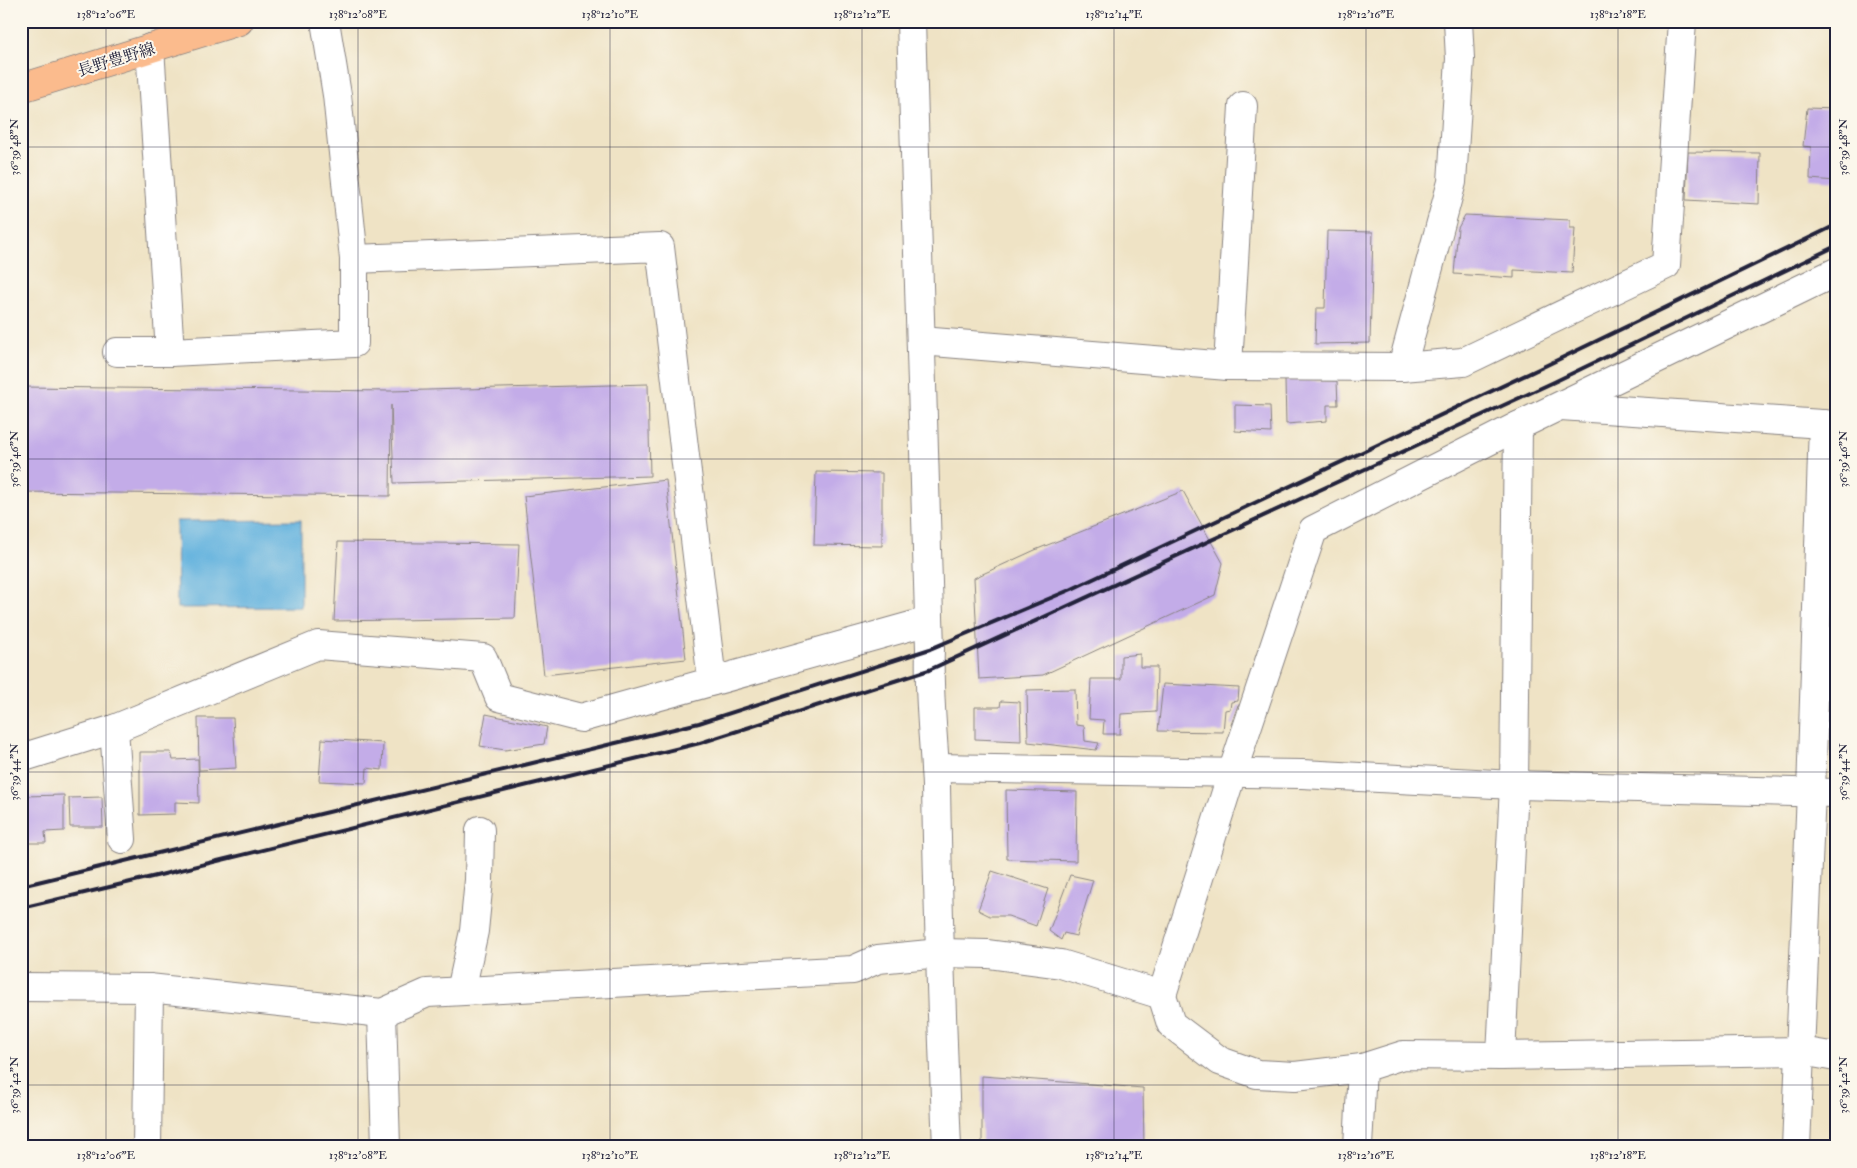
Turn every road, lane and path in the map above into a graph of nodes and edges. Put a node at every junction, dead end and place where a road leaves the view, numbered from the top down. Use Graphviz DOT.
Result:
graph roads {
  1 [pos="239,21"];
  2 [pos="325,21"];
  3 [pos="911,21"];
  4 [pos="1458,21"];
  5 [pos="1682,21"];
  6 [pos="150,48"];
  7 [pos="21,88"];
  8 [pos="1244,106"];
  9 [pos="354,259"];
  10 [pos="1836,272"];
  11 [pos="921,341"];
  12 [pos="117,352"];
  13 [pos="170,352"];
  14 [pos="1228,366"];
  15 [pos="1402,367"];
  16 [pos="1559,406"];
  17 [pos="1829,424"];
  18 [pos="1518,426"];
  19 [pos="929,621"];
  20 [pos="712,681"];
  21 [pos="114,729"];
  22 [pos="21,758"];
  23 [pos="935,768"];
  24 [pos="1232,773"];
  25 [pos="1514,784"];
  26 [pos="1824,793"];
  27 [pos="480,830"];
  28 [pos="122,839"];
  29 [pos="940,953"];
  30 [pos="21,987"];
  31 [pos="149,988"];
  32 [pos="461,991"];
  33 [pos="1162,995"];
  34 [pos="382,1013"];
  35 [pos="1801,1051"];
  36 [pos="1501,1056"];
  37 [pos="1836,1057"];
  38 [pos="1362,1068"];
  39 [pos="147,1147"];
  40 [pos="386,1147"];
  41 [pos="947,1147"];
  42 [pos="1358,1147"];
  43 [pos="1796,1147"];
  1 -- 6 [label="main road, 長野豊野線"];
  2 -- 9 [label="street"];
  3 -- 11 [label="street"];
  4 -- 15 [label="street"];
  5 -- 15 [label="street"];
  6 -- 7 [label="main road, 長野豊野線"];
  6 -- 13 [label="street"];
  8 -- 14 [label="street"];
  9 -- 13 [label="street"];
  9 -- 20 [label="street"];
  10 -- 16 [label="street"];
  11 -- 14 [label="street"];
  11 -- 19 [label="street"];
  12 -- 13 [label="street"];
  14 -- 15 [label="street"];
  16 -- 17 [label="street"];
  16 -- 18 [label="street"];
  17 -- 26 [label="street"];
  18 -- 24 [label="street"];
  18 -- 25 [label="street"];
  19 -- 20 [label="street"];
  19 -- 23 [label="street"];
  20 -- 21 [label="street"];
  21 -- 22 [label="street"];
  21 -- 28 [label="street"];
  23 -- 24 [label="street"];
  23 -- 29 [label="street"];
  24 -- 25 [label="street"];
  24 -- 33 [label="street"];
  25 -- 26 [label="street"];
  25 -- 36 [label="street"];
  26 -- 35 [label="street"];
  27 -- 32 [label="street"];
  29 -- 32 [label="street"];
  29 -- 33 [label="street"];
  29 -- 41 [label="street"];
  30 -- 31 [label="street"];
  31 -- 34 [label="street"];
  31 -- 39 [label="street"];
  32 -- 34 [label="street"];
  33 -- 38 [label="street"];
  34 -- 40 [label="street"];
  35 -- 36 [label="street"];
  35 -- 37 [label="street"];
  35 -- 43 [label="street"];
  36 -- 38 [label="street"];
  38 -- 42 [label="street"];
}
